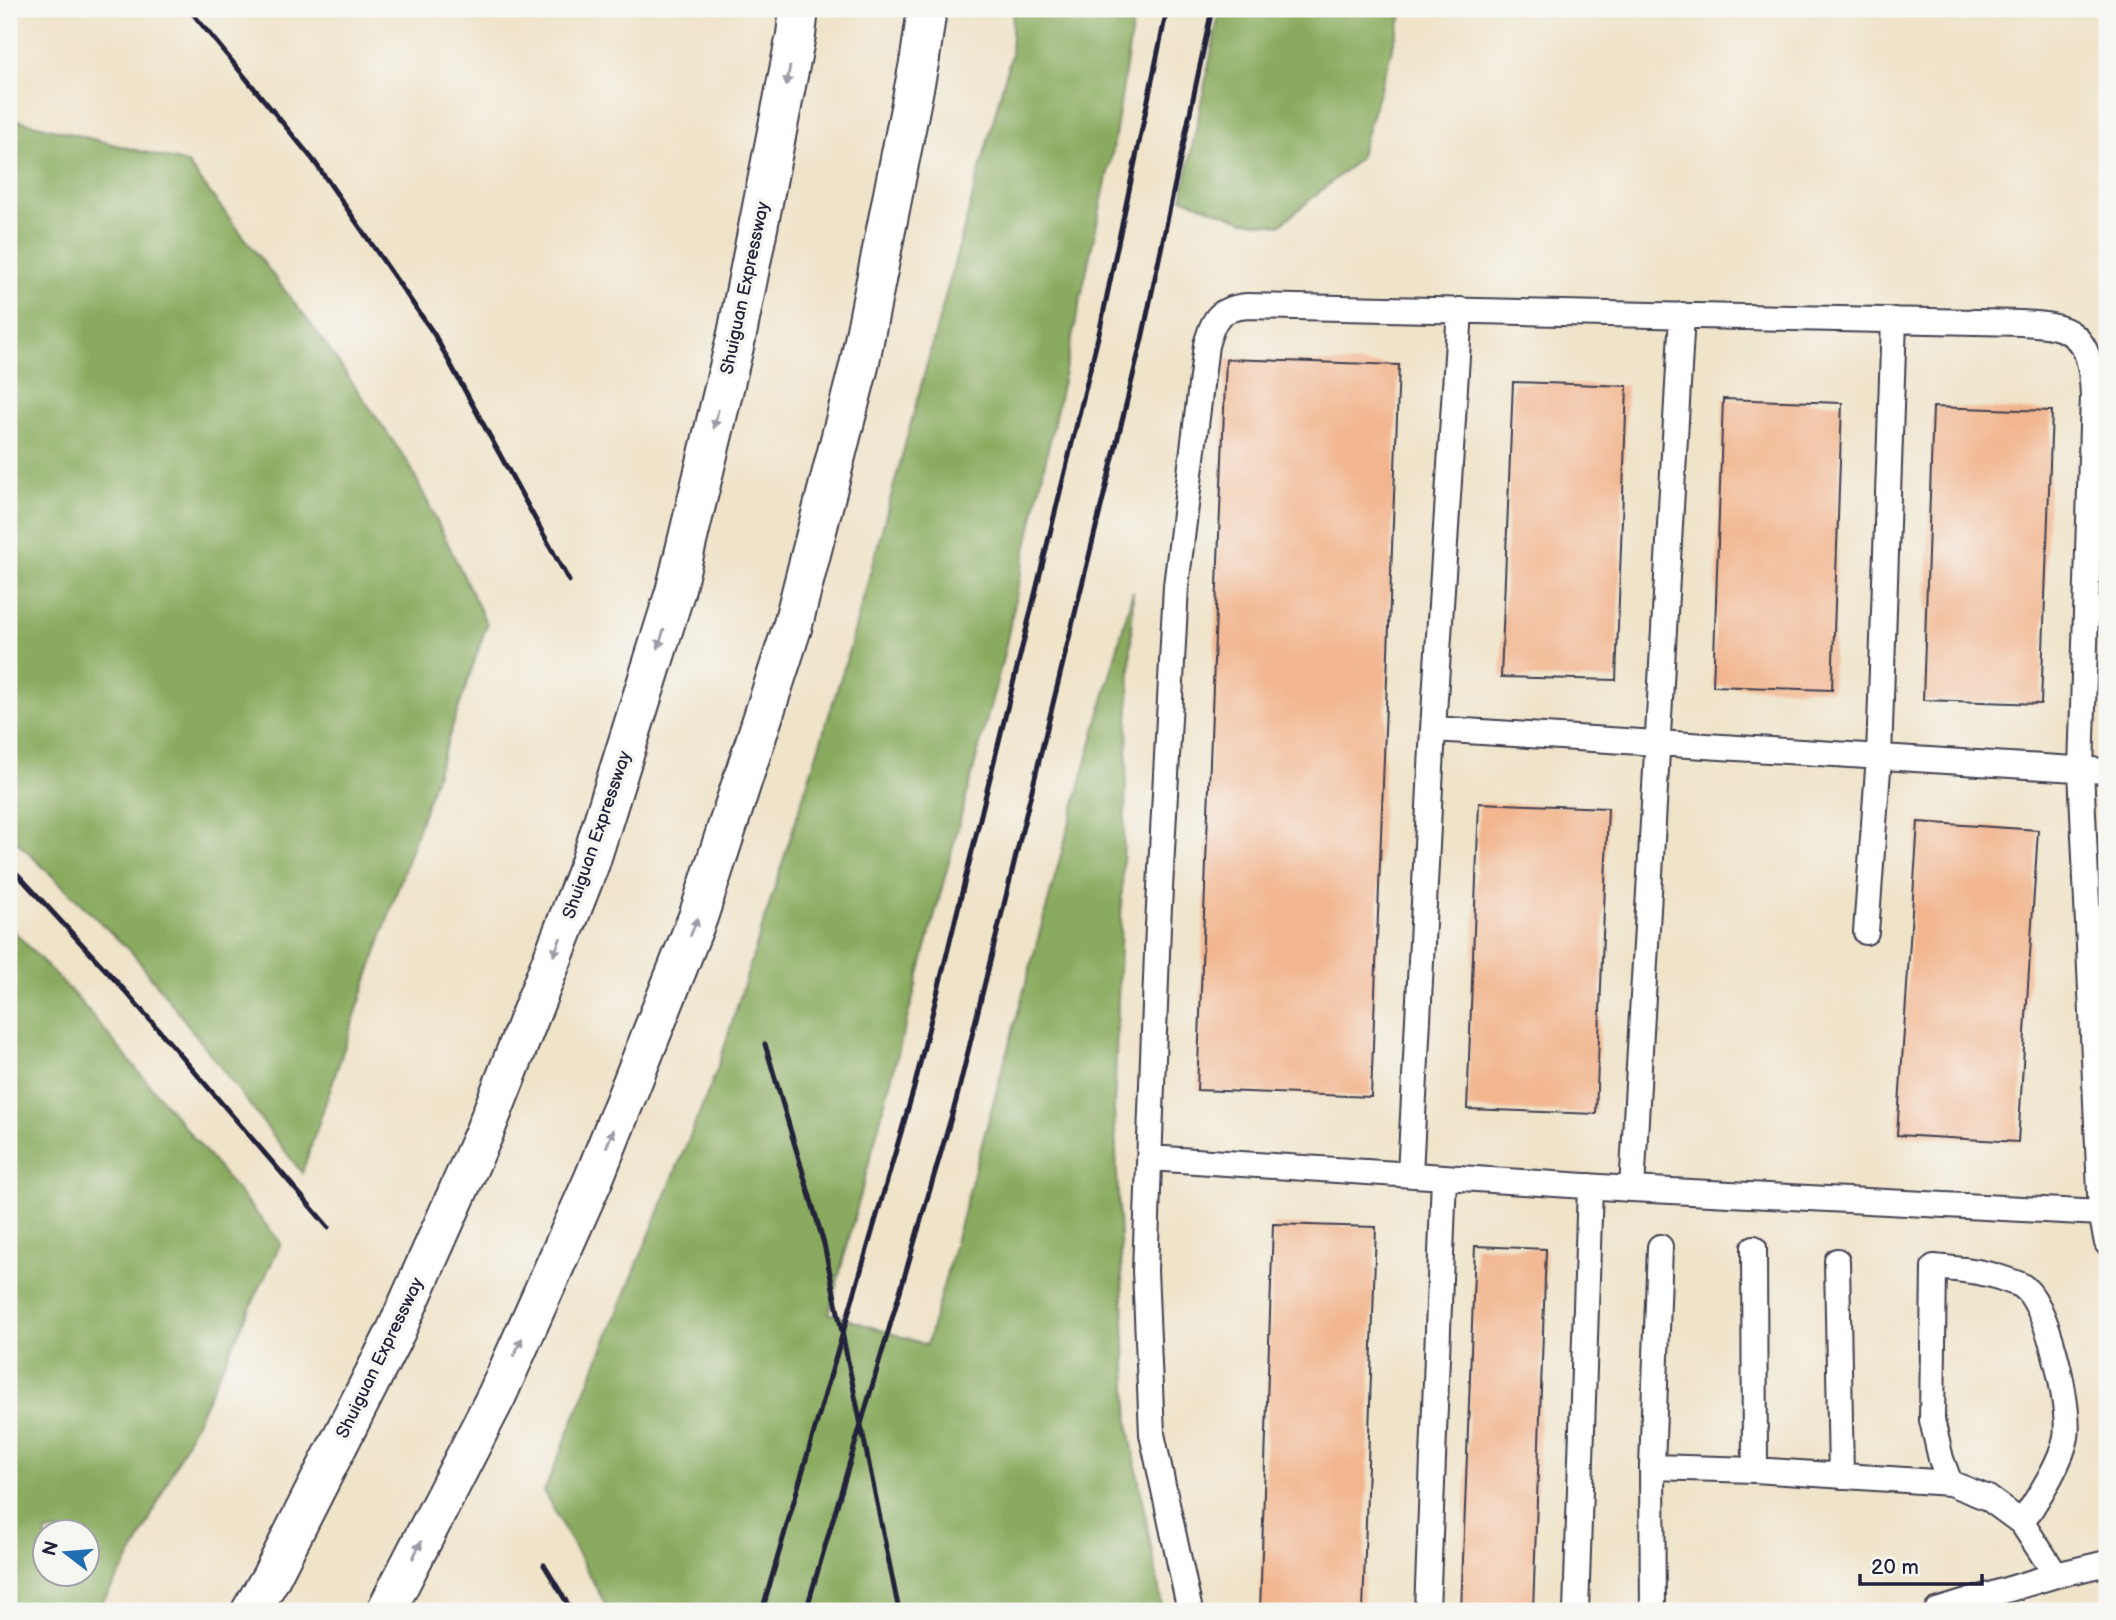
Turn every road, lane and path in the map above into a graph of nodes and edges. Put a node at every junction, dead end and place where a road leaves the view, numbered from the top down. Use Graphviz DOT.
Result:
graph roads {
  1 [pos="799,9"];
  2 [pos="927,9"];
  3 [pos="1460,310"];
  4 [pos="1682,315"];
  5 [pos="1894,320"];
  6 [pos="1433,729"];
  7 [pos="1659,743"];
  8 [pos="1879,757"];
  9 [pos="2081,769"];
  10 [pos="2107,771"];
  11 [pos="1866,932"];
  12 [pos="1149,1158"];
  13 [pos="1410,1174"];
  14 [pos="1444,1177"];
  15 [pos="1590,1186"];
  16 [pos="1632,1189"];
  17 [pos="2101,1213"];
  18 [pos="2107,1243"];
  19 [pos="1660,1247"];
  20 [pos="1754,1248"];
  21 [pos="1837,1261"];
  22 [pos="1652,1467"];
  23 [pos="1755,1470"];
  24 [pos="1841,1476"];
  25 [pos="1950,1483"];
  26 [pos="2022,1523"];
  27 [pos="2107,1563"];
  28 [pos="2056,1575"];
  29 [pos="251,1611"];
  30 [pos="386,1611"];
  31 [pos="1190,1611"];
  32 [pos="1427,1611"];
  33 [pos="1576,1611"];
  34 [pos="1653,1611"];
  35 [pos="1937,1611"];
  1 -- 29 [label="highway, Shuiguan Expressway, one-way"];
  30 -- 2 [label="highway, one-way"];
  3 -- 4 [label="lane"];
  3 -- 6 [label="lane"];
  3 -- 12 [label="lane"];
  4 -- 5 [label="lane"];
  4 -- 7 [label="lane"];
  5 -- 8 [label="lane"];
  5 -- 9 [label="lane"];
  6 -- 7 [label="lane"];
  6 -- 13 [label="lane"];
  7 -- 8 [label="lane"];
  7 -- 16 [label="lane"];
  8 -- 9 [label="lane"];
  8 -- 11 [label="lane"];
  9 -- 10 [label="lane"];
  9 -- 17 [label="lane"];
  12 -- 13 [label="lane"];
  12 -- 31 [label="lane"];
  13 -- 14 [label="lane"];
  14 -- 15 [label="lane"];
  14 -- 32 [label="lane"];
  15 -- 16 [label="lane"];
  15 -- 33 [label="lane"];
  16 -- 17 [label="lane"];
  17 -- 18 [label="lane"];
  19 -- 22 [label="lane"];
  20 -- 23 [label="lane"];
  21 -- 24 [label="lane"];
  22 -- 23 [label="lane"];
  22 -- 34 [label="lane"];
  23 -- 24 [label="lane"];
  24 -- 25 [label="lane"];
  25 -- 26 [label="lane"];
  25 -- 26 [label="lane"];
  26 -- 28 [label="lane"];
  27 -- 28 [label="lane"];
  28 -- 35 [label="lane"];
}
